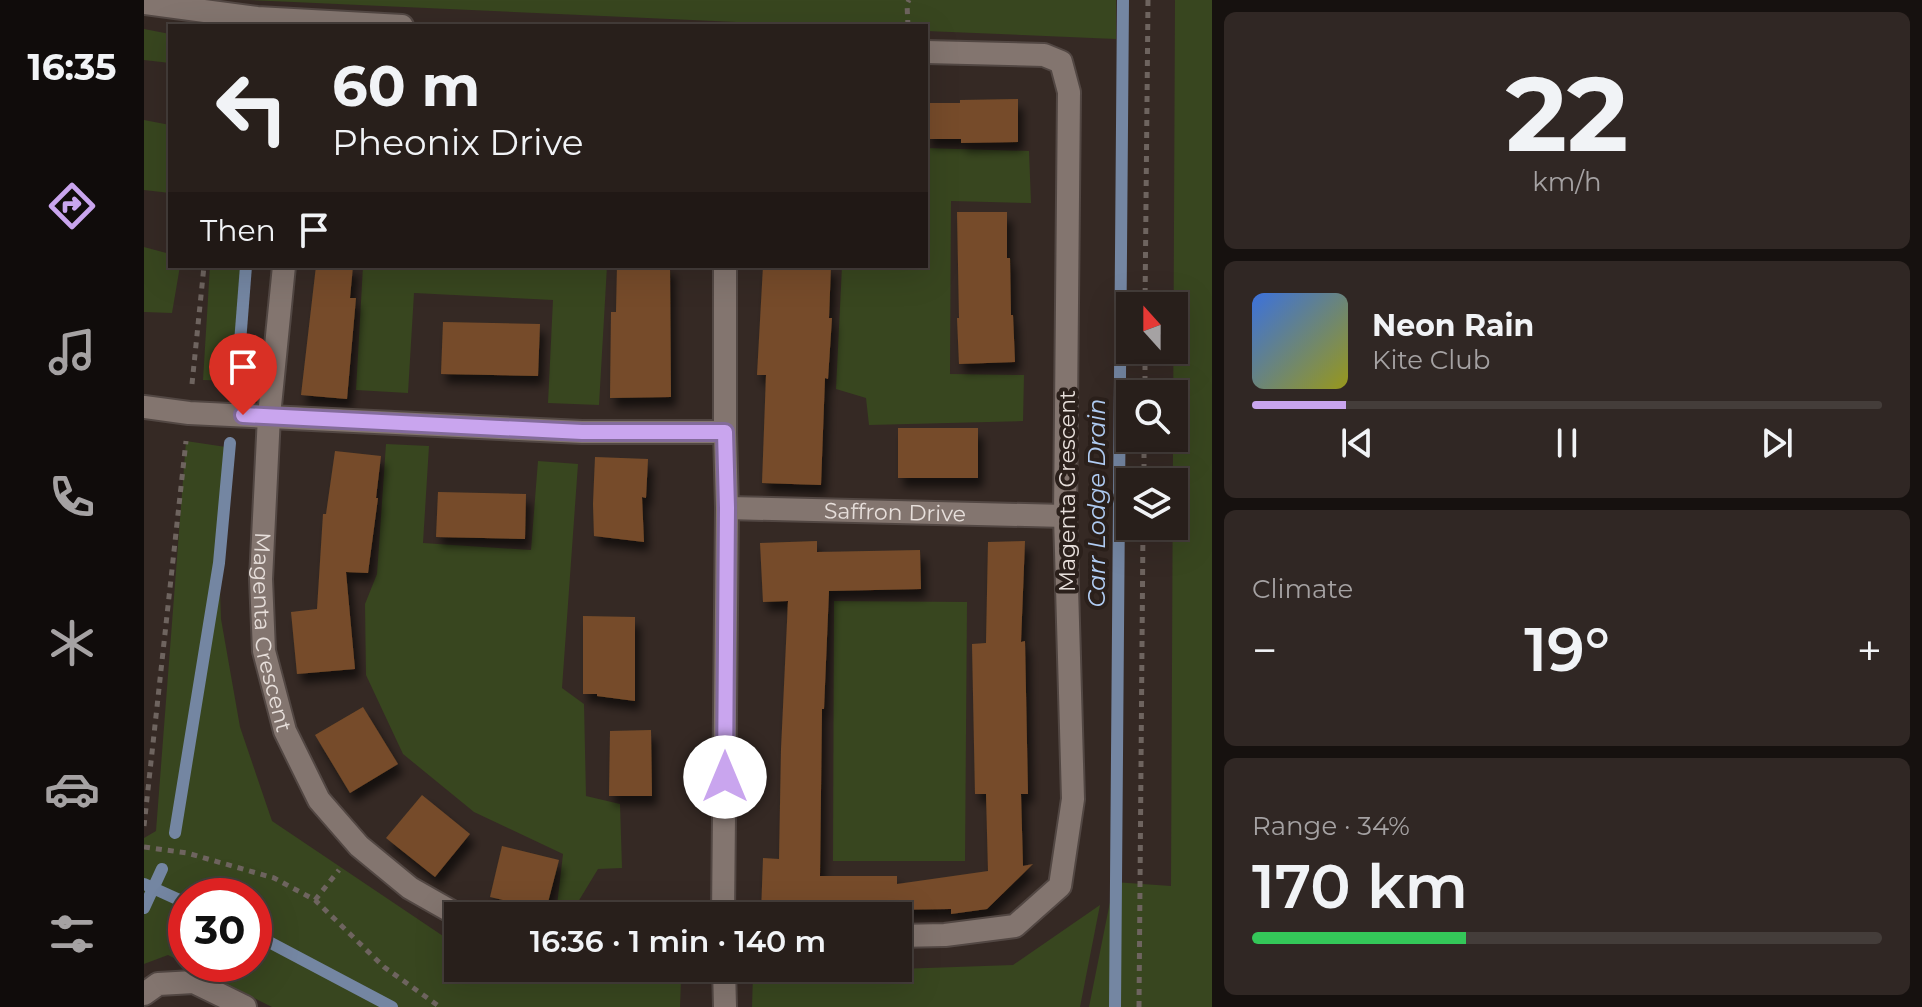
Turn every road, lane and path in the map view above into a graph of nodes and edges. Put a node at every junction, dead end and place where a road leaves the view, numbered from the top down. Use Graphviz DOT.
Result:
graph roads {
  1 [pos="909,0"];
  2 [pos="1148,0"];
  3 [pos="144,3"];
  4 [pos="306,23"];
  5 [pos="338,24"];
  6 [pos="908,24"];
  7 [pos="928,52"];
  8 [pos="204,268"];
  9 [pos="284,268"];
  10 [pos="725,268"];
  11 [pos="1145,292"];
  12 [pos="144,407"];
  13 [pos="189,413"];
  14 [pos="269,416"];
  15 [pos="725,432"];
  16 [pos="727,508"];
  17 [pos="1065,516"];
  18 [pos="1143,540"];
  19 [pos="144,826"];
  20 [pos="359,846"];
  21 [pos="144,847"];
  22 [pos="315,900"];
  23 [pos="723,902"];
  24 [pos="444,907"];
  25 [pos="912,936"];
  26 [pos="724,982"];
  27 [pos="144,994"];
  28 [pos="245,1007"];
  29 [pos="440,1007"];
  30 [pos="725,1007"];
  31 [pos="1139,1007"];
  1 -- 6 [label="path"];
  2 -- 11 [label="path"];
  3 -- 4 [label="street"];
  4 -- 5 [label="street"];
  7 -- 17 [label="street, Magenta Crescent"];
  8 -- 13 [label="path"];
  9 -- 14 [label="street, Magenta Crescent"];
  10 -- 15 [label="street"];
  12 -- 13 [label="street"];
  13 -- 14 [label="street"];
  13 -- 19 [label="path"];
  14 -- 15 [label="street"];
  14 -- 20 [label="street, Magenta Crescent"];
  15 -- 16 [label="street"];
  16 -- 17 [label="street, Saffron Drive"];
  16 -- 23 [label="street"];
  17 -- 25 [label="street, Magenta Crescent"];
  18 -- 31 [label="path"];
  20 -- 22 [label="path"];
  20 -- 24 [label="street, Magenta Crescent"];
  21 -- 22 [label="path"];
  22 -- 29 [label="path"];
  26 -- 30 [label="street"];
  27 -- 28 [label="street"];
}
